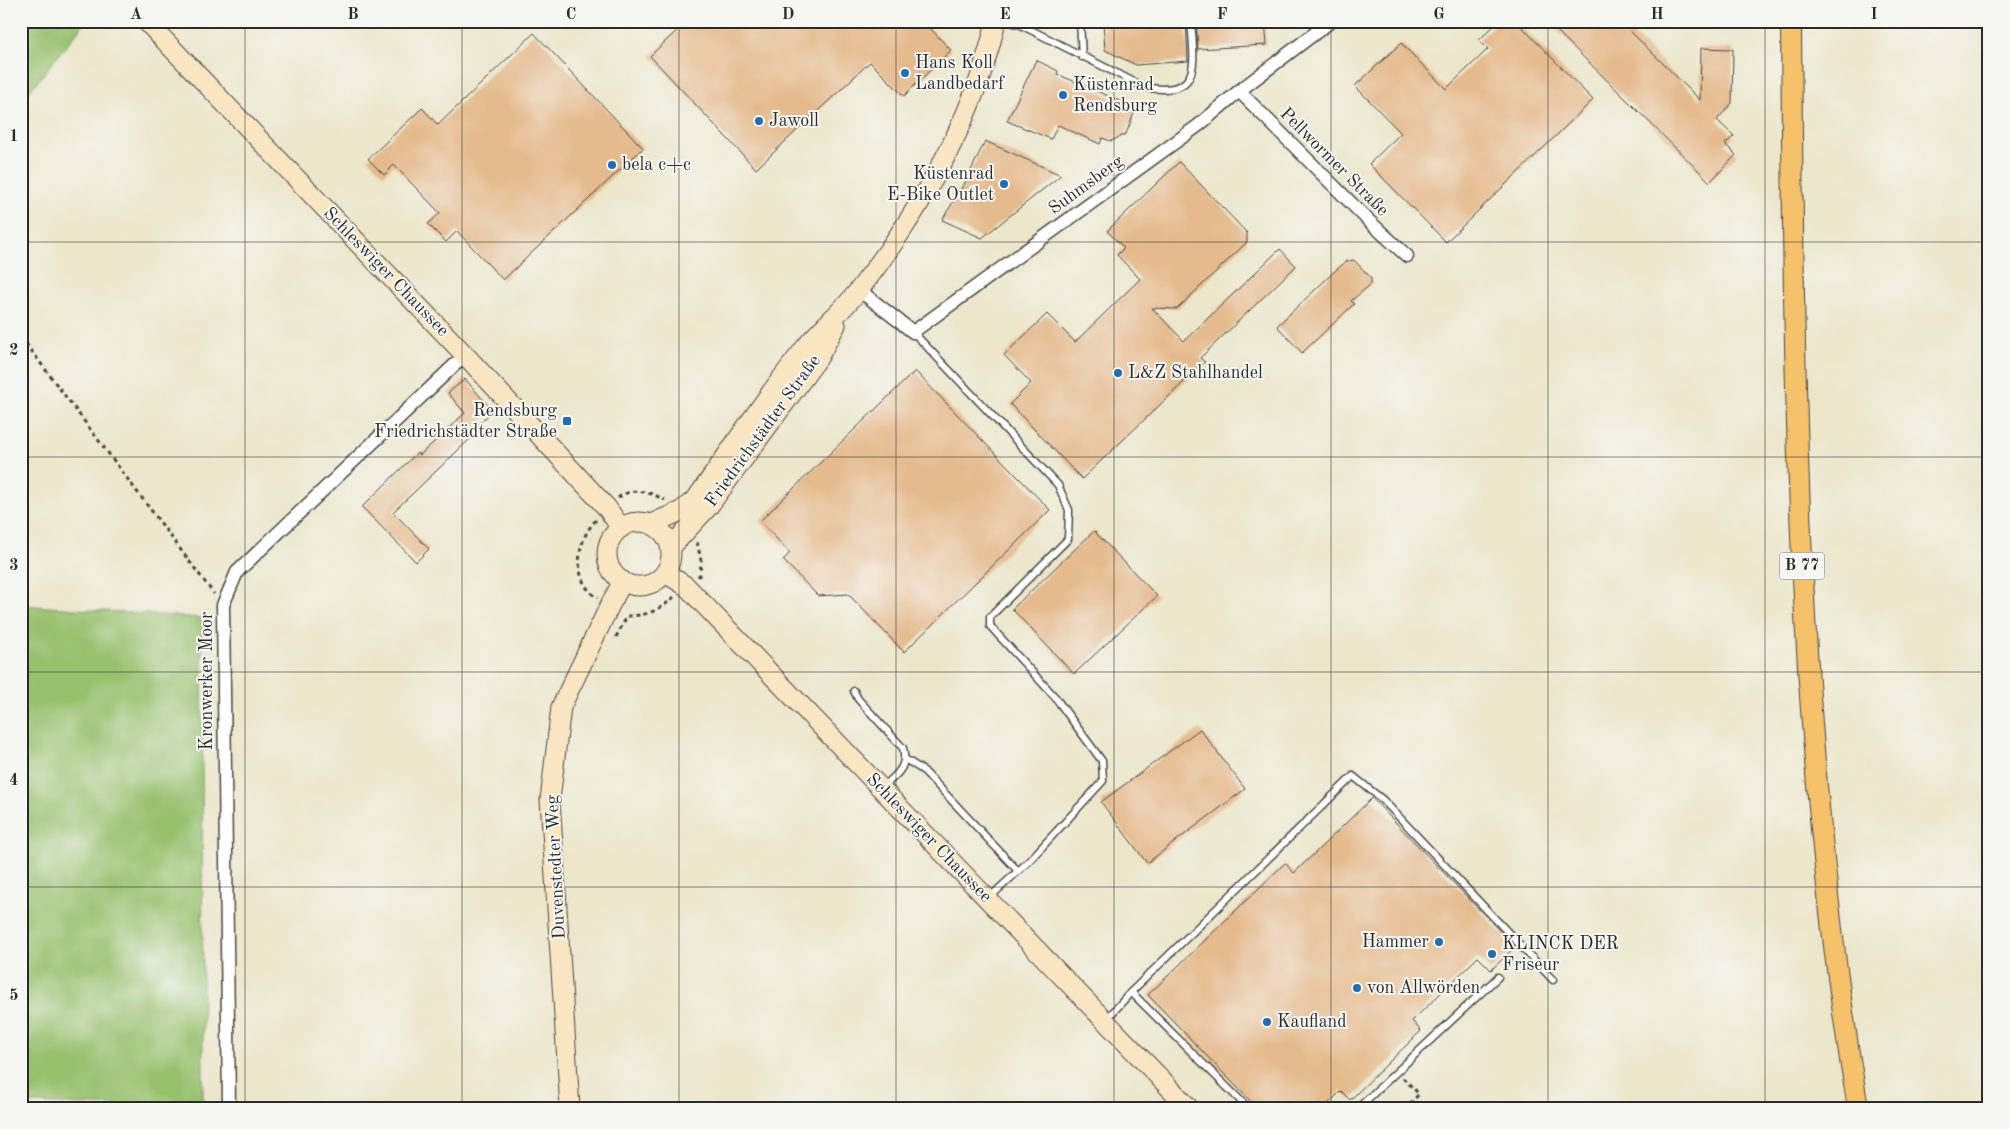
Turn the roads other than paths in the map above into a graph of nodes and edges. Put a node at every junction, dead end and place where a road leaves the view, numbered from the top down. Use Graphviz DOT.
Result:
graph roads {
  1 [pos="146,21"];
  2 [pos="1080,21"];
  3 [pos="1191,21"];
  4 [pos="1331,21"];
  5 [pos="1791,21"];
  6 [pos="996,25"];
  7 [pos="1082,57"];
  8 [pos="1239,91"];
  9 [pos="1406,256"];
  10 [pos="860,290"];
  11 [pos="844,308"];
  12 [pos="913,332"];
  13 [pos="466,355"];
  14 [pos="651,524"];
  15 [pos="621,528"];
  16 [pos="671,547"];
  17 [pos="665,573"];
  18 [pos="623,582"];
  19 [pos="854,691"];
  20 [pos="905,759"];
  21 [pos="882,788"];
  22 [pos="1018,871"];
  23 [pos="988,898"];
  24 [pos="1498,977"];
  25 [pos="1552,980"];
  26 [pos="1132,992"];
  27 [pos="1105,1021"];
  28 [pos="229,1108"];
  29 [pos="570,1108"];
  30 [pos="1189,1108"];
  31 [pos="1248,1108"];
  32 [pos="1358,1108"];
  33 [pos="1858,1108"];
  1 -- 13 [label="main road, Schleswiger Chaussee"];
  2 -- 7 [label="lane"];
  3 -- 7 [label="lane"];
  4 -- 8 [label="street, Suhmsberg"];
  5 -- 33 [label="main road, B 77"];
  6 -- 7 [label="lane"];
  6 -- 10 [label="main road, Friedrichstädter Straße"];
  8 -- 9 [label="street, Pellwormer Straße"];
  8 -- 12 [label="street, Suhmsberg"];
  10 -- 11 [label="main road, Friedrichstädter Straße"];
  10 -- 12 [label="street"];
  11 -- 14 [label="main road, Friedrichstädter Straße"];
  11 -- 16 [label="main road, Friedrichstädter Straße"];
  12 -- 22 [label="lane"];
  13 -- 15 [label="main road, Schleswiger Chaussee"];
  13 -- 28 [label="street, Kronwerker Moor"];
  14 -- 15 [label="main road"];
  14 -- 16 [label="main road"];
  15 -- 18 [label="main road"];
  16 -- 17 [label="main road"];
  17 -- 18 [label="main road"];
  17 -- 21 [label="main road, Schleswiger Chaussee"];
  18 -- 29 [label="main road, Duvenstedter Weg"];
  19 -- 20 [label="lane"];
  20 -- 21 [label="lane"];
  20 -- 22 [label="lane"];
  21 -- 23 [label="main road, Schleswiger Chaussee"];
  22 -- 23 [label="lane"];
  23 -- 27 [label="main road, Schleswiger Chaussee"];
  24 -- 32 [label="lane"];
  25 -- 26 [label="lane"];
  26 -- 27 [label="lane"];
  26 -- 31 [label="lane"];
  27 -- 30 [label="main road, Schleswiger Chaussee"];
}
